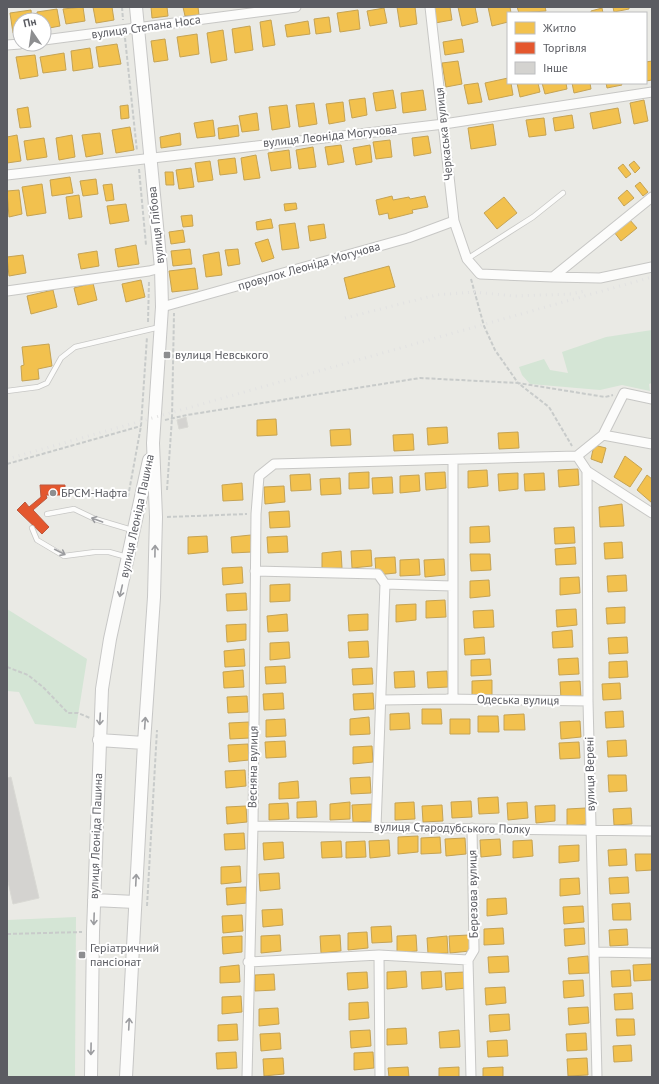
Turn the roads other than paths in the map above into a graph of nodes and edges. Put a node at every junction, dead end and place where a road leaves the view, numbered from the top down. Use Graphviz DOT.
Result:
graph roads {
  1 [pos="136,7"];
  2 [pos="296,7"];
  3 [pos="430,7"];
  4 [pos="138,28"];
  5 [pos="52,39"];
  6 [pos="652,92"];
  7 [pos="444,124"];
  8 [pos="143,158"];
  9 [pos="7,175"];
  10 [pos="563,193"];
  11 [pos="652,196"];
  12 [pos="454,221"];
  13 [pos="467,259"];
  14 [pos="652,267"];
  15 [pos="155,270"];
  16 [pos="553,277"];
  17 [pos="7,291"];
  18 [pos="162,307"];
  19 [pos="160,327"];
  20 [pos="7,391"];
  21 [pos="652,399"];
  22 [pos="603,435"];
  23 [pos="153,443"];
  24 [pos="652,444"];
  25 [pos="577,456"];
  26 [pos="453,460"];
  27 [pos="587,471"];
  28 [pos="652,512"];
  29 [pos="48,514"];
  30 [pos="32,528"];
  31 [pos="134,530"];
  32 [pos="128,557"];
  33 [pos="255,571"];
  34 [pos="386,584"];
  35 [pos="452,586"];
  36 [pos="447,699"];
  37 [pos="381,700"];
  38 [pos="588,701"];
  39 [pos="99,740"];
  40 [pos="144,742"];
  41 [pos="253,826"];
  42 [pos="376,827"];
  43 [pos="472,828"];
  44 [pos="591,831"];
  45 [pos="652,831"];
  46 [pos="94,900"];
  47 [pos="135,902"];
  48 [pos="594,952"];
  49 [pos="652,953"];
  50 [pos="379,955"];
  51 [pos="468,960"];
  52 [pos="248,962"];
  53 [pos="91,1077"];
  54 [pos="126,1077"];
  55 [pos="247,1077"];
  56 [pos="380,1077"];
  57 [pos="471,1077"];
  58 [pos="597,1077"];
  1 -- 4 [label="main road, вулиця Глібова"];
  2 -- 4 [label="street, вулиця Степана Носа"];
  3 -- 7 [label="street, Черкаська вулиця"];
  4 -- 5 [label="street, вулиця Степана Носа"];
  4 -- 8 [label="main road, вулиця Глібова"];
  6 -- 7 [label="street, вулиця Леоніда Могучова"];
  7 -- 8 [label="street, вулиця Леоніда Могучова"];
  7 -- 12 [label="street, Черкаська вулиця"];
  8 -- 9 [label="street, вулиця Леоніда Могучова"];
  8 -- 15 [label="main road, вулиця Глібова"];
  10 -- 13 [label="lane"];
  11 -- 16 [label="street"];
  12 -- 13 [label="street, Черкаська вулиця"];
  12 -- 18 [label="street, провулок Леоніда Могучова"];
  13 -- 16 [label="street"];
  14 -- 16 [label="street"];
  15 -- 17 [label="street"];
  15 -- 18 [label="main road, вулиця Глібова"];
  18 -- 19 [label="main road, вулиця Глібова"];
  19 -- 20 [label="lane"];
  19 -- 23 [label="main road, вулиця Глібова"];
  21 -- 22 [label="street"];
  22 -- 24 [label="street"];
  22 -- 25 [label="street"];
  23 -- 31 [label="main road, вулиця Леоніда Пашина"];
  40 -- 23 [label="main road, вулиця Леоніда Пашина, one-way"];
  25 -- 26 [label="street"];
  25 -- 27 [label="street"];
  26 -- 33 [label="street, Весняна вулиця"];
  26 -- 35 [label="street"];
  27 -- 28 [label="street"];
  27 -- 38 [label="street, вулиця Верені"];
  31 -- 29 [label="lane, one-way"];
  30 -- 32 [label="lane, one-way"];
  31 -- 32 [label="main road, вулиця Леоніда Пашина"];
  32 -- 39 [label="main road, вулиця Леоніда Пашина, one-way"];
  33 -- 34 [label="street"];
  33 -- 41 [label="street, Весняна вулиця"];
  34 -- 35 [label="street"];
  34 -- 37 [label="street"];
  35 -- 36 [label="street"];
  36 -- 37 [label="street, Одеська вулиця"];
  36 -- 38 [label="street, Одеська вулиця"];
  37 -- 42 [label="street"];
  38 -- 44 [label="street, вулиця Верені"];
  39 -- 40 [label="main road"];
  39 -- 46 [label="main road, вулиця Леоніда Пашина"];
  47 -- 40 [label="main road, вулиця Леоніда Пашина, one-way"];
  41 -- 42 [label="street, вулиця Стародубського Полку"];
  41 -- 52 [label="street, Весняна вулиця"];
  42 -- 43 [label="street, вулиця Стародубського Полку"];
  43 -- 44 [label="street, вулиця Стародубського Полку"];
  43 -- 51 [label="street, Березова вулиця"];
  44 -- 45 [label="street, вулиця Стародубського Полку"];
  44 -- 48 [label="street, вулиця Верені"];
  46 -- 47 [label="main road"];
  46 -- 53 [label="main road, вулиця Леоніда Пашина, one-way"];
  54 -- 47 [label="main road, вулиця Леоніда Пашина, one-way"];
  48 -- 49 [label="street"];
  48 -- 58 [label="street, вулиця Верені"];
  50 -- 51 [label="street"];
  50 -- 52 [label="street"];
  50 -- 56 [label="street"];
  51 -- 57 [label="street, Березова вулиця"];
  52 -- 55 [label="street, Весняна вулиця"];
}
